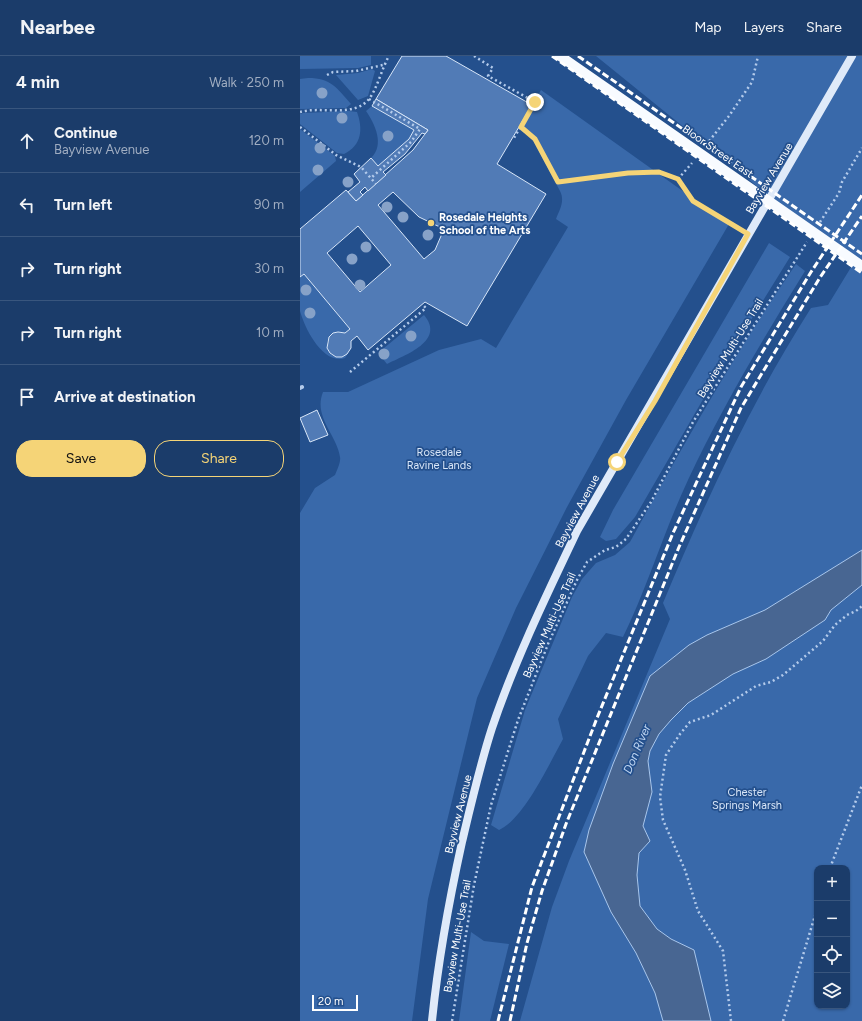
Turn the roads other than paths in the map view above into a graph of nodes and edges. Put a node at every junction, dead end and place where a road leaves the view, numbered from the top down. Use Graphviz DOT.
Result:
graph roads {
  1 [pos="560,56"];
  2 [pos="852,56"];
  3 [pos="862,266"];
  4 [pos="432,1021"];
  1 -- 3 [label="main road, Bloor Street East"];
  2 -- 4 [label="main road, Bayview Avenue"];
}
